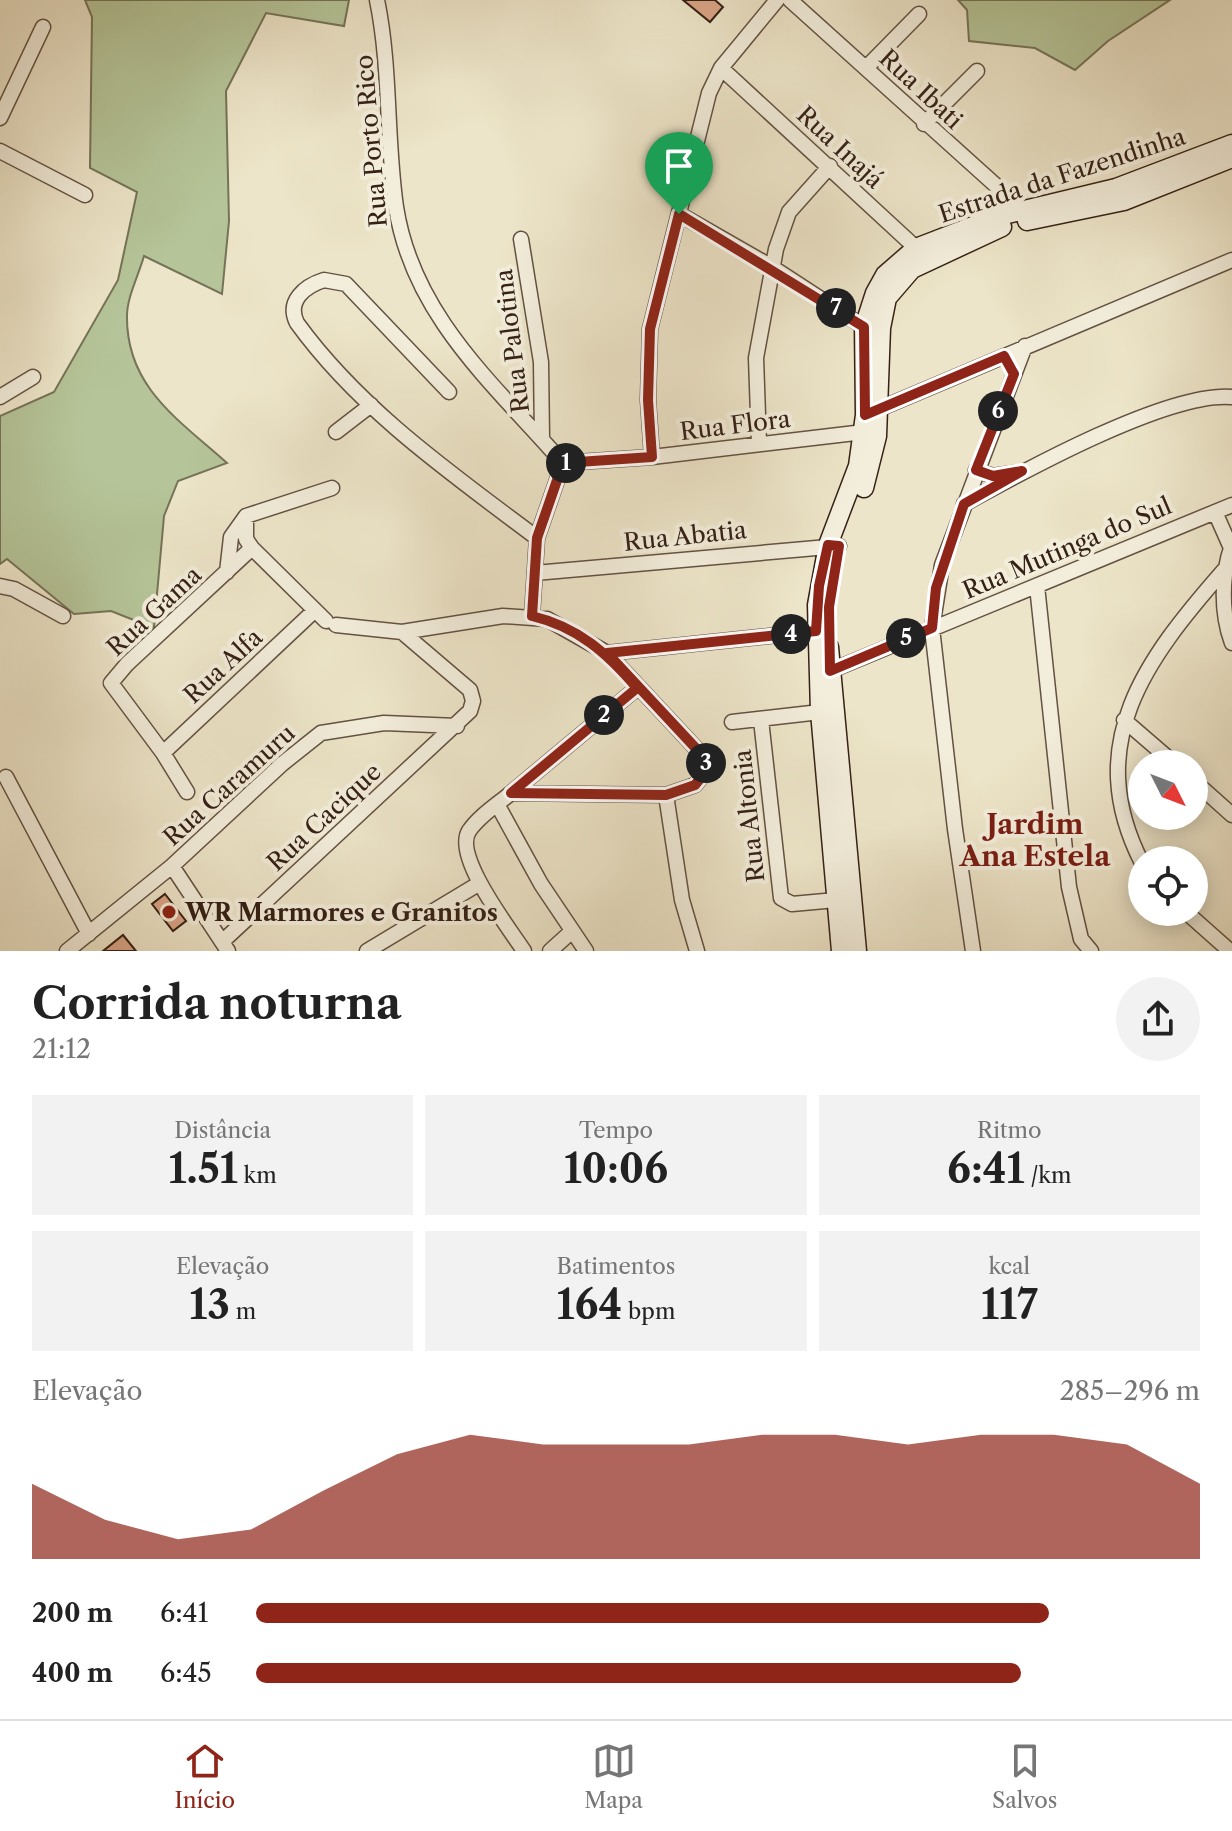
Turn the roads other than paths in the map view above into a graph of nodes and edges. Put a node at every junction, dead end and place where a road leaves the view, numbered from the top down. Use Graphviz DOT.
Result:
graph roads {
  1 [pos="377,0"];
  2 [pos="777,0"];
  3 [pos="790,0"];
  4 [pos="919,14"];
  5 [pos="43,27"];
  6 [pos="721,68"];
  7 [pos="866,68"];
  8 [pos="977,71"];
  9 [pos="0,118"];
  10 [pos="924,124"];
  11 [pos="1232,144"];
  12 [pos="0,151"];
  13 [pos="1232,158"];
  14 [pos="830,166"];
  15 [pos="85,195"];
  16 [pos="1022,209"];
  17 [pos="679,214"];
  18 [pos="521,239"];
  19 [pos="919,256"];
  20 [pos="1232,260"];
  21 [pos="772,267"];
  22 [pos="864,327"];
  23 [pos="1025,346"];
  24 [pos="1004,356"];
  25 [pos="1014,374"];
  26 [pos="33,377"];
  27 [pos="449,392"];
  28 [pos="0,397"];
  29 [pos="1232,397"];
  30 [pos="371,405"];
  31 [pos="869,419"];
  32 [pos="336,432"];
  33 [pos="542,438"];
  34 [pos="759,444"];
  35 [pos="652,457"];
  36 [pos="563,463"];
  37 [pos="976,470"];
  38 [pos="1022,471"];
  39 [pos="332,488"];
  40 [pos="966,500"];
  41 [pos="1232,505"];
  42 [pos="1215,512"];
  43 [pos="246,516"];
  44 [pos="537,538"];
  45 [pos="834,546"];
  46 [pos="1231,547"];
  47 [pos="252,548"];
  48 [pos="1224,570"];
  49 [pos="227,572"];
  50 [pos="535,573"];
  51 [pos="0,586"];
  52 [pos="1037,586"];
  53 [pos="1224,605"];
  54 [pos="313,612"];
  55 [pos="1192,612"];
  56 [pos="63,616"];
  57 [pos="532,616"];
  58 [pos="932,628"];
  59 [pos="816,631"];
  60 [pos="402,632"];
  61 [pos="1232,643"];
  62 [pos="607,653"];
  63 [pos="830,671"];
  64 [pos="637,688"];
  65 [pos="820,712"];
  66 [pos="761,720"];
  67 [pos="1124,720"];
  68 [pos="732,722"];
  69 [pos="457,726"];
  70 [pos="1159,750"];
  71 [pos="163,753"];
  72 [pos="6,777"];
  73 [pos="187,792"];
  74 [pos="511,793"];
  75 [pos="1208,794"];
  76 [pos="666,795"];
  77 [pos="497,804"];
  78 [pos="1232,815"];
  79 [pos="1135,846"];
  80 [pos="172,866"];
  81 [pos="480,883"];
  82 [pos="836,900"];
  83 [pos="1202,926"];
  84 [pos="571,932"];
  85 [pos="89,934"];
  86 [pos="226,946"];
  87 [pos="67,951"];
  88 [pos="367,951"];
  89 [pos="524,951"];
  90 [pos="550,951"];
  91 [pos="586,951"];
  92 [pos="697,951"];
  93 [pos="841,951"];
  94 [pos="857,951"];
  95 [pos="973,951"];
  96 [pos="1091,951"];
  97 [pos="1230,951"];
  1 -- 33 [label="street, Rua Porto Rico"];
  2 -- 6 [label="street"];
  3 -- 7 [label="street, Rua Ibati"];
  4 -- 7 [label="street"];
  5 -- 9 [label="street"];
  6 -- 14 [label="street, Rua Inajá"];
  6 -- 17 [label="street"];
  7 -- 10 [label="street, Rua Ibati"];
  8 -- 10 [label="street"];
  10 -- 16 [label="street, Rua Ibati"];
  11 -- 16 [label="main road, Estrada da Fazendinha"];
  12 -- 15 [label="street"];
  13 -- 19 [label="main road, Estrada da Fazendinha"];
  14 -- 19 [label="street, Rua Inajá"];
  14 -- 21 [label="street"];
  16 -- 19 [label="main road, Estrada da Fazendinha"];
  17 -- 21 [label="street"];
  17 -- 35 [label="street"];
  18 -- 33 [label="street, Rua Palotina"];
  19 -- 22 [label="main road, Estrada da Fazendinha"];
  19 -- 31 [label="main road, Estrada da Fazendinha"];
  20 -- 23 [label="street, Rua Flora"];
  21 -- 22 [label="street"];
  21 -- 34 [label="street"];
  22 -- 31 [label="main road, Estrada da Fazendinha"];
  23 -- 24 [label="street, Rua Flora"];
  23 -- 25 [label="street"];
  24 -- 25 [label="street"];
  24 -- 31 [label="street, Rua Flora"];
  25 -- 37 [label="street"];
  26 -- 28 [label="street"];
  27 -- 30 [label="street"];
  29 -- 38 [label="street"];
  30 -- 32 [label="street"];
  30 -- 44 [label="street"];
  31 -- 34 [label="street, Rua Flora"];
  31 -- 45 [label="main road, Estrada da Fazendinha"];
  31 -- 45 [label="main road, Estrada da Fazendinha"];
  33 -- 36 [label="street, Rua Porto Rico"];
  34 -- 35 [label="street, Rua Flora"];
  35 -- 36 [label="street, Rua Flora"];
  36 -- 44 [label="street"];
  37 -- 38 [label="street"];
  37 -- 40 [label="street"];
  38 -- 40 [label="street"];
  39 -- 43 [label="street"];
  40 -- 58 [label="street"];
  41 -- 42 [label="street, Rua Mutinga do Sul"];
  42 -- 46 [label="street"];
  42 -- 52 [label="street, Rua Mutinga do Sul"];
  43 -- 47 [label="street"];
  43 -- 49 [label="street, Rua Gama"];
  44 -- 50 [label="street"];
  45 -- 50 [label="street, Rua Abatia"];
  45 -- 59 [label="main road, Estrada da Fazendinha"];
  45 -- 63 [label="main road, Estrada da Fazendinha"];
  46 -- 48 [label="street"];
  47 -- 49 [label="street, Rua Gama"];
  47 -- 54 [label="street"];
  48 -- 53 [label="street"];
  48 -- 55 [label="street"];
  49 -- 71 [label="street, Rua Gama"];
  50 -- 57 [label="street"];
  51 -- 56 [label="street"];
  52 -- 58 [label="street, Rua Mutinga do Sul"];
  52 -- 96 [label="street"];
  53 -- 55 [label="street"];
  53 -- 61 [label="street"];
  54 -- 60 [label="street"];
  54 -- 71 [label="street, Rua Alfa"];
  55 -- 67 [label="street"];
  57 -- 60 [label="street"];
  57 -- 62 [label="street"];
  58 -- 63 [label="street, Rua Mutinga do Sul"];
  58 -- 95 [label="street"];
  59 -- 62 [label="street"];
  59 -- 65 [label="main road, Estrada da Fazendinha"];
  60 -- 69 [label="street"];
  62 -- 64 [label="street"];
  63 -- 94 [label="main road, Estrada da Fazendinha"];
  64 -- 74 [label="street"];
  64 -- 76 [label="street"];
  65 -- 66 [label="street"];
  65 -- 82 [label="main road, Estrada da Fazendinha"];
  66 -- 68 [label="street"];
  66 -- 82 [label="street, Rua Altonia"];
  67 -- 70 [label="street"];
  67 -- 79 [label="street"];
  69 -- 80 [label="street, Rua Caramuru"];
  69 -- 86 [label="street, Rua Cacique"];
  71 -- 73 [label="street"];
  72 -- 85 [label="street"];
  74 -- 76 [label="street"];
  74 -- 77 [label="street"];
  75 -- 78 [label="street"];
  76 -- 92 [label="street"];
  77 -- 81 [label="street"];
  77 -- 84 [label="street"];
  80 -- 85 [label="street, Rua Caramuru"];
  80 -- 86 [label="street"];
  81 -- 88 [label="street"];
  81 -- 89 [label="street"];
  82 -- 93 [label="main road, Estrada da Fazendinha"];
  83 -- 97 [label="street"];
  84 -- 90 [label="street"];
  84 -- 91 [label="street"];
  85 -- 87 [label="street, Rua Caramuru"];
}
